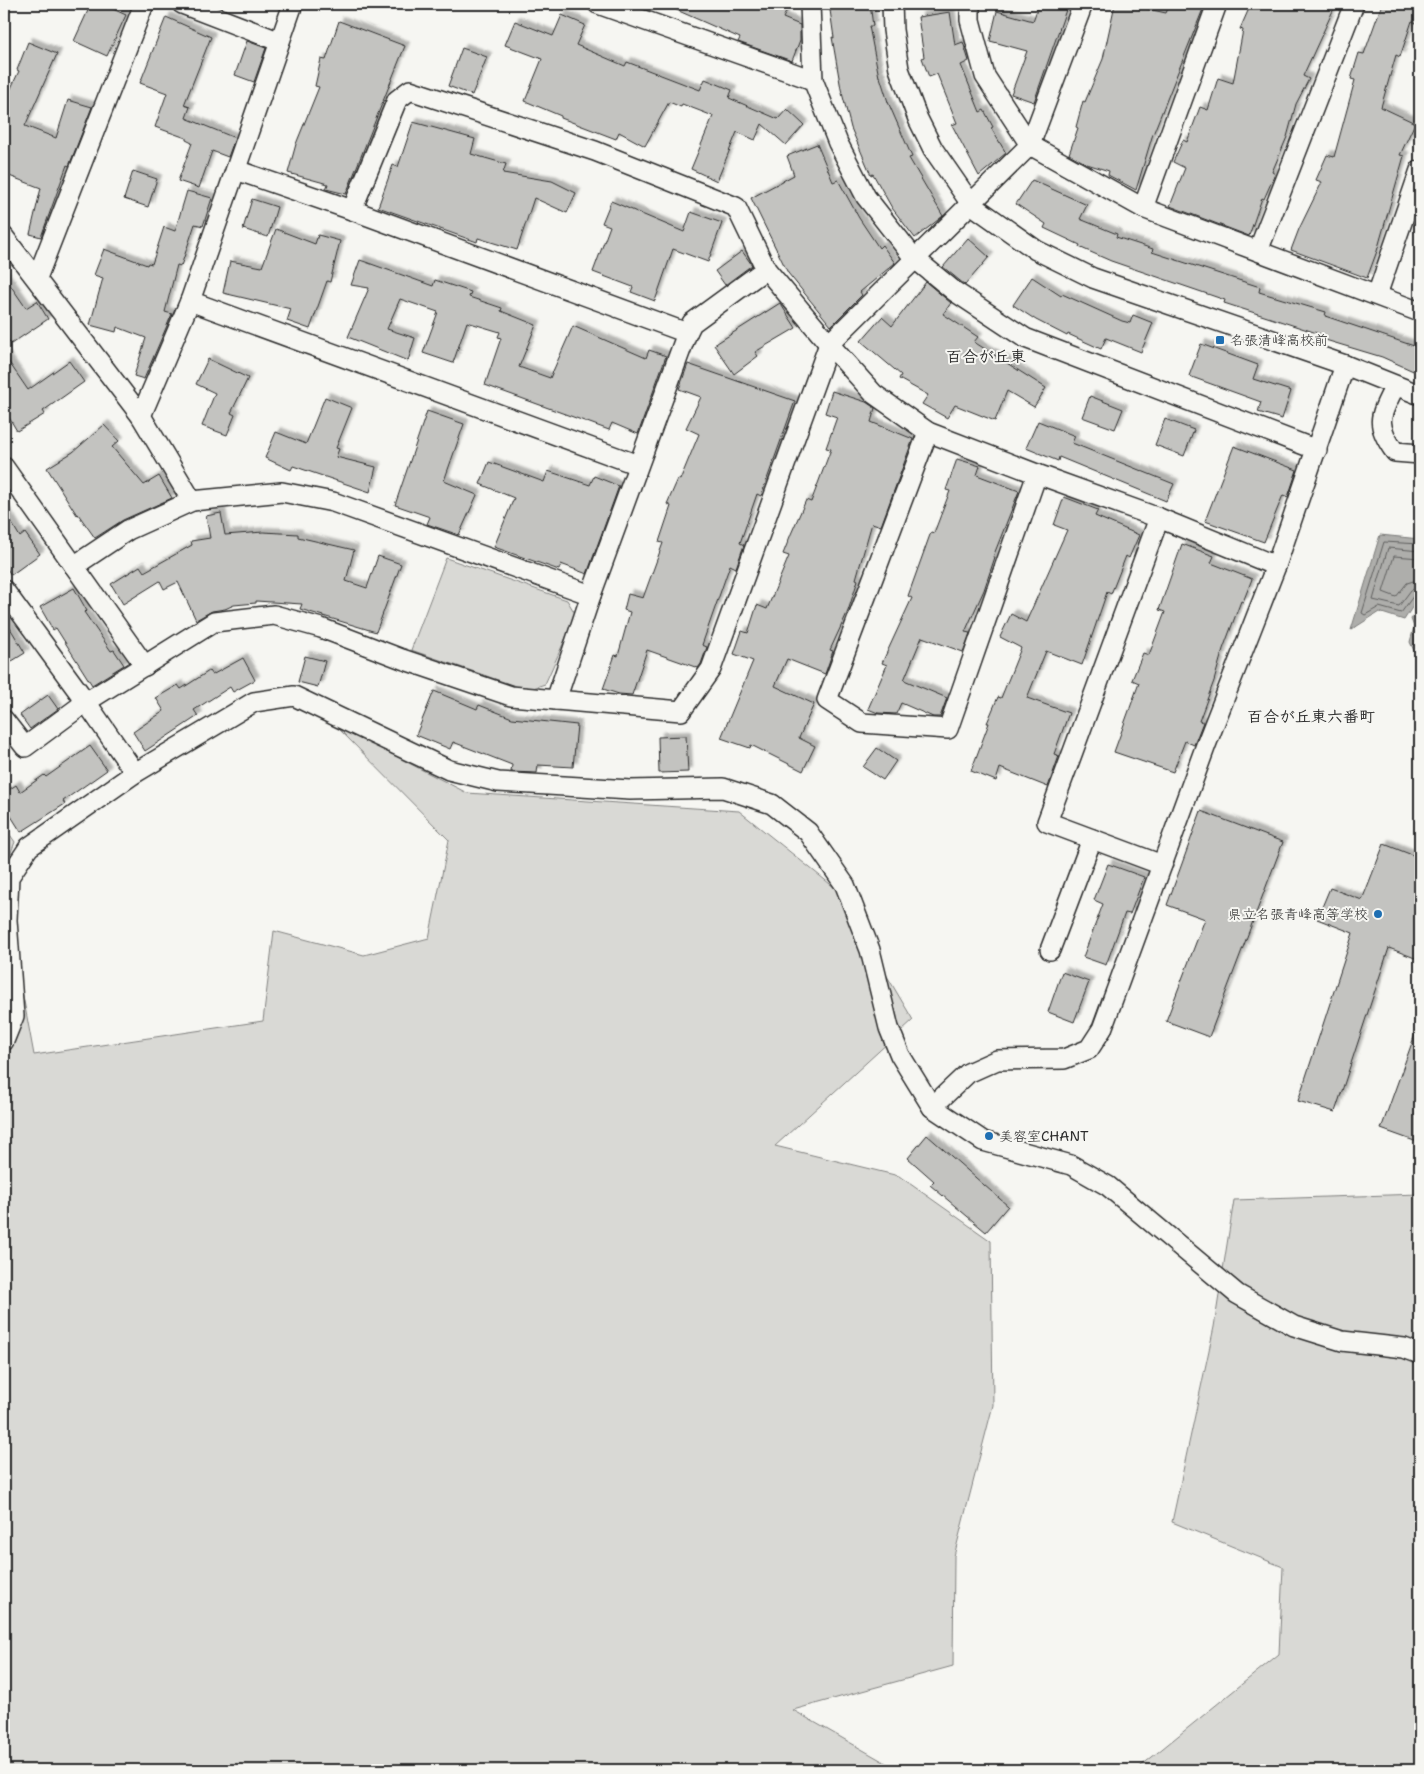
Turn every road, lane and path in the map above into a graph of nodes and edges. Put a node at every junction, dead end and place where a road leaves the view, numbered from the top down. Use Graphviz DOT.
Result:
graph roads {
  1 [pos="144,4"];
  2 [pos="182,4"];
  3 [pos="293,4"];
  4 [pos="598,4"];
  5 [pos="810,4"];
  6 [pos="892,4"];
  7 [pos="970,4"];
  8 [pos="1082,4"];
  9 [pos="1217,4"];
  10 [pos="1354,4"];
  11 [pos="278,41"];
  12 [pos="813,80"];
  13 [pos="1030,145"];
  14 [pos="236,170"];
  15 [pos="1420,170"];
  16 [pos="971,204"];
  17 [pos="1143,208"];
  18 [pos="352,210"];
  19 [pos="4,237"];
  20 [pos="1258,251"];
  21 [pos="914,258"];
  22 [pos="766,269"];
  23 [pos="37,278"];
  24 [pos="1377,296"];
  25 [pos="190,301"];
  26 [pos="1420,312"];
  27 [pos="687,333"];
  28 [pos="829,344"];
  29 [pos="1345,365"];
  30 [pos="1395,386"];
  31 [pos="1420,395"];
  32 [pos="141,416"];
  33 [pos="928,432"];
  34 [pos="1317,450"];
  35 [pos="1420,454"];
  36 [pos="638,465"];
  37 [pos="4,468"];
  38 [pos="1037,474"];
  39 [pos="192,501"];
  40 [pos="1159,518"];
  41 [pos="74,566"];
  42 [pos="1276,566"];
  43 [pos="4,590"];
  44 [pos="591,595"];
  45 [pos="145,666"];
  46 [pos="556,700"];
  47 [pos="86,702"];
  48 [pos="4,720"];
  49 [pos="135,773"];
  50 [pos="1092,839"];
  51 [pos="1162,865"];
  52 [pos="1050,950"];
  53 [pos="4,1041"];
  54 [pos="932,1107"];
  55 [pos="1420,1354"];
  1 -- 23 [label="street"];
  2 -- 11 [label="street"];
  3 -- 11 [label="street"];
  4 -- 12 [label="street"];
  5 -- 12 [label="street"];
  6 -- 16 [label="street"];
  7 -- 13 [label="street"];
  8 -- 13 [label="street"];
  9 -- 17 [label="street"];
  10 -- 20 [label="street"];
  11 -- 14 [label="street"];
  12 -- 21 [label="street"];
  13 -- 16 [label="street"];
  13 -- 17 [label="street"];
  14 -- 18 [label="street"];
  14 -- 25 [label="street"];
  15 -- 24 [label="street"];
  16 -- 21 [label="street"];
  16 -- 29 [label="street"];
  17 -- 20 [label="street"];
  18 -- 22 [label="street"];
  18 -- 27 [label="street"];
  19 -- 23 [label="street"];
  20 -- 24 [label="street"];
  21 -- 28 [label="street"];
  21 -- 34 [label="street"];
  22 -- 27 [label="street"];
  22 -- 28 [label="street"];
  23 -- 32 [label="street"];
  24 -- 26 [label="street"];
  25 -- 32 [label="street"];
  25 -- 36 [label="street"];
  27 -- 36 [label="street"];
  28 -- 33 [label="street"];
  28 -- 46 [label="street"];
  29 -- 30 [label="street"];
  29 -- 34 [label="street"];
  30 -- 31 [label="street"];
  30 -- 35 [label="street"];
  32 -- 39 [label="street"];
  33 -- 38 [label="street"];
  33 -- 38 [label="street"];
  34 -- 42 [label="street"];
  36 -- 44 [label="street"];
  37 -- 41 [label="street"];
  38 -- 40 [label="street"];
  39 -- 41 [label="street"];
  39 -- 44 [label="street"];
  40 -- 42 [label="street"];
  40 -- 50 [label="street"];
  41 -- 45 [label="street"];
  42 -- 51 [label="street"];
  43 -- 47 [label="street"];
  44 -- 46 [label="street"];
  45 -- 46 [label="street"];
  45 -- 47 [label="street"];
  47 -- 48 [label="street"];
  47 -- 49 [label="street"];
  49 -- 53 [label="street"];
  49 -- 54 [label="street"];
  50 -- 51 [label="street"];
  50 -- 52 [label="street"];
  51 -- 54 [label="street"];
  54 -- 55 [label="street"];
}
